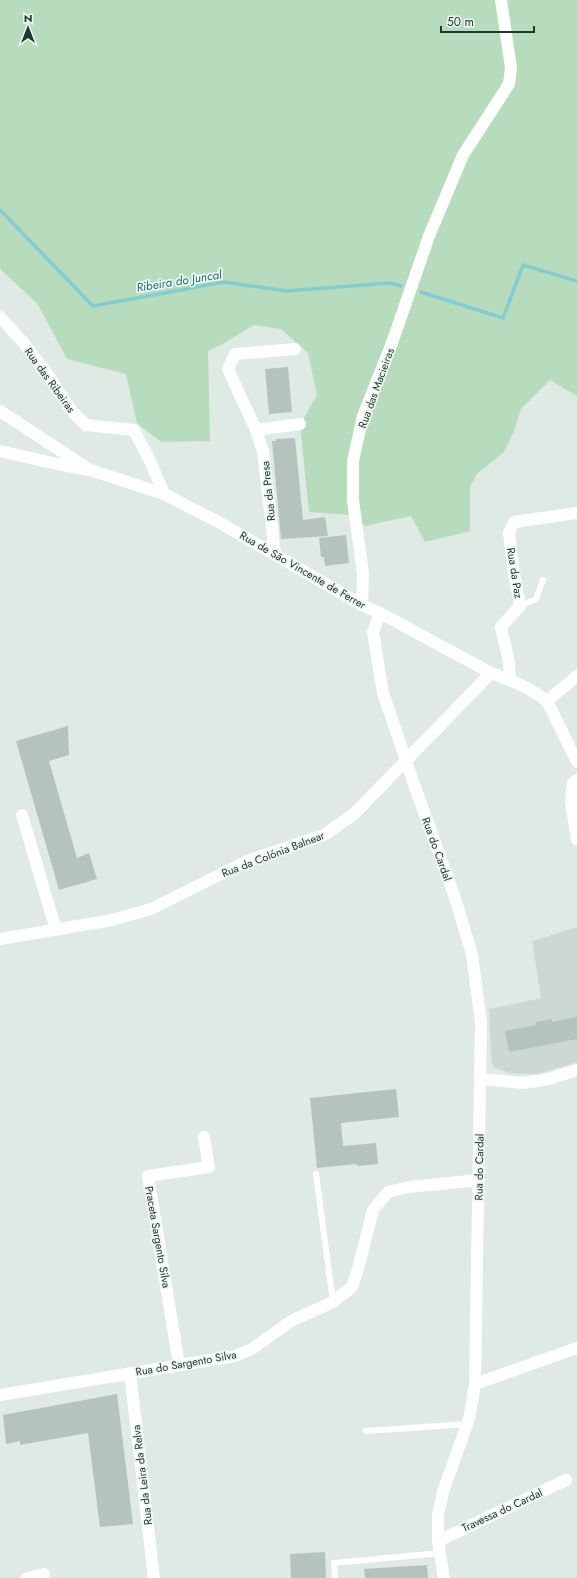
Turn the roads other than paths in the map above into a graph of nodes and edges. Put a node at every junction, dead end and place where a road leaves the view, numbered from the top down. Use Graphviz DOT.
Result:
graph roads {
  1 [pos="501,0"];
  2 [pos="0,317"];
  3 [pos="295,349"];
  4 [pos="0,411"];
  5 [pos="300,424"];
  6 [pos="256,430"];
  7 [pos="0,450"];
  8 [pos="90,470"];
  9 [pos="164,494"];
  10 [pos="577,512"];
  11 [pos="275,554"];
  12 [pos="543,580"];
  13 [pos="362,605"];
  14 [pos="520,606"];
  15 [pos="380,613"];
  16 [pos="491,673"];
  17 [pos="577,676"];
  18 [pos="510,680"];
  19 [pos="547,701"];
  20 [pos="576,758"];
  21 [pos="407,761"];
  22 [pos="577,780"];
  23 [pos="22,815"];
  24 [pos="577,840"];
  25 [pos="56,930"];
  26 [pos="0,940"];
  27 [pos="577,1070"];
  28 [pos="481,1079"];
  29 [pos="204,1137"];
  30 [pos="316,1174"];
  31 [pos="479,1180"];
  32 [pos="333,1302"];
  33 [pos="577,1348"];
  34 [pos="179,1365"];
  35 [pos="130,1373"];
  36 [pos="475,1384"];
  37 [pos="0,1395"];
  38 [pos="467,1424"];
  39 [pos="366,1431"];
  40 [pos="566,1480"];
  41 [pos="439,1547"];
  42 [pos="44,1574"];
  43 [pos="27,1578"];
  44 [pos="154,1578"];
  45 [pos="335,1578"];
  46 [pos="444,1578"];
  1 -- 13 [label="street, Rua das Macieiras"];
  2 -- 9 [label="street, Rua das Ribeiras"];
  3 -- 6 [label="street, Rua da Presa"];
  4 -- 8 [label="street, Rua de São Vincente de Ferrer"];
  5 -- 6 [label="street"];
  6 -- 11 [label="street, Rua da Presa"];
  7 -- 8 [label="street"];
  8 -- 9 [label="street, Rua de São Vincente de Ferrer"];
  9 -- 11 [label="street, Rua de São Vincente de Ferrer"];
  10 -- 14 [label="street, Rua da Paz"];
  11 -- 13 [label="street, Rua de São Vincente de Ferrer"];
  12 -- 14 [label="lane"];
  13 -- 15 [label="street, Rua de São Vincente de Ferrer"];
  14 -- 18 [label="street, Rua da Paz"];
  15 -- 16 [label="street, Rua de São Vincente de Ferrer"];
  15 -- 21 [label="street, Rua do Cardal"];
  16 -- 18 [label="street, Rua de São Vincente de Ferrer"];
  16 -- 21 [label="street, Rua da Colónia Balnear"];
  17 -- 19 [label="street"];
  18 -- 19 [label="street, Rua de São Vincente de Ferrer"];
  19 -- 20 [label="street"];
  21 -- 25 [label="street, Rua da Colónia Balnear"];
  21 -- 28 [label="street, Rua do Cardal"];
  22 -- 24 [label="street"];
  23 -- 25 [label="street"];
  25 -- 26 [label="street, Rua da Colónia Balnear"];
  27 -- 28 [label="street"];
  28 -- 31 [label="street, Rua do Cardal"];
  29 -- 34 [label="street, Praceta Sargento Silva"];
  30 -- 32 [label="lane"];
  31 -- 32 [label="street, Rua do Sargento Silva"];
  31 -- 36 [label="street, Rua do Cardal"];
  32 -- 34 [label="street, Rua do Sargento Silva"];
  33 -- 36 [label="street"];
  34 -- 35 [label="street, Rua do Sargento Silva"];
  35 -- 37 [label="street, Rua do Sargento Silva"];
  35 -- 44 [label="street, Rua da Leira da Relva"];
  36 -- 38 [label="street, Rua do Cardal"];
  38 -- 39 [label="lane"];
  38 -- 41 [label="street, Rua do Cardal"];
  40 -- 41 [label="street, Travessa do Cardal"];
  41 -- 45 [label="lane"];
  41 -- 46 [label="street, Rua do Cardal"];
  42 -- 43 [label="street"];
}
